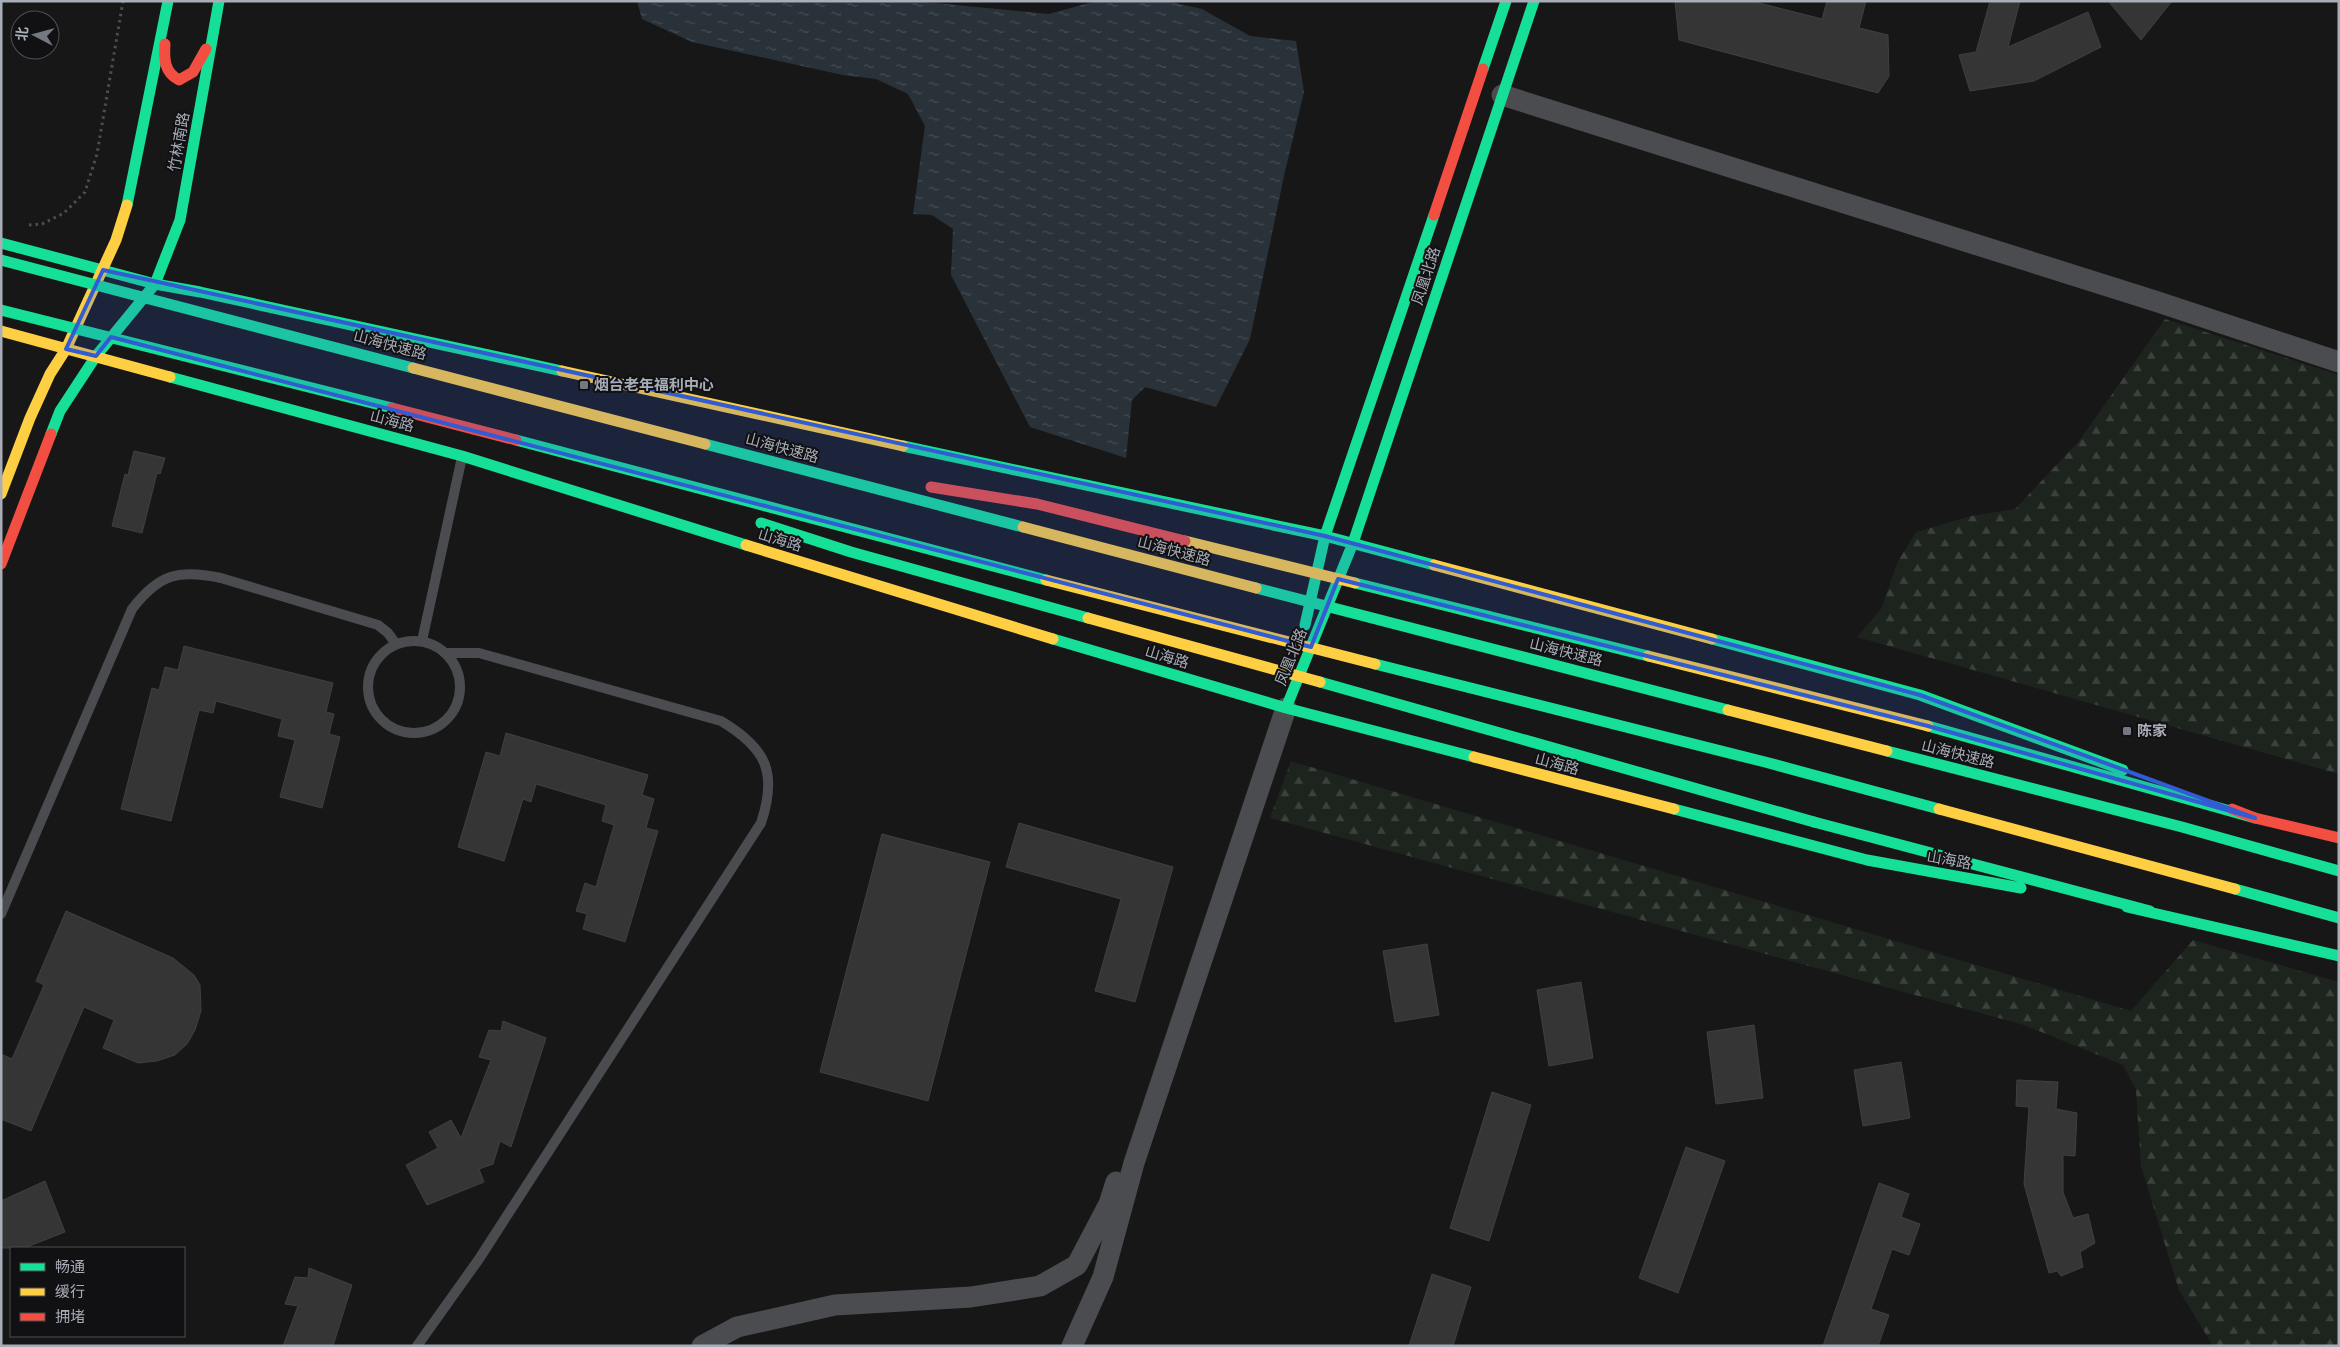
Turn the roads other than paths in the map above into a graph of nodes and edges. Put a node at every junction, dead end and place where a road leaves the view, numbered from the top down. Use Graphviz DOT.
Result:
graph roads {
  1 [pos="219,1"];
  2 [pos="1506,1"];
  3 [pos="1534,1"];
  4 [pos="168,2"];
  5 [pos="216,17"];
  6 [pos="1502,95"];
  7 [pos="1,244"];
  8 [pos="1,260"];
  9 [pos="103,270"];
  10 [pos="155,284"];
  11 [pos="1,310"];
  12 [pos="1,331"];
  13 [pos="66,349"];
  14 [pos="96,356"];
  15 [pos="2339,362"];
  16 [pos="441,420"];
  17 [pos="462,456"];
  18 [pos="770,460"];
  19 [pos="894,481"];
  20 [pos="923,485"];
  21 [pos="655,489"];
  22 [pos="1,494"];
  23 [pos="748,519"];
  24 [pos="1325,536"];
  25 [pos="1353,543"];
  26 [pos="1,564"];
  27 [pos="422,641"];
  28 [pos="396,644"];
  29 [pos="446,653"];
  30 [pos="1286,708"];
  31 [pos="2255,818"];
  32 [pos="2339,838"];
  33 [pos="2339,871"];
  34 [pos="2150,911"];
  35 [pos="1,914"];
  36 [pos="2339,918"];
  37 [pos="2339,956"];
  38 [pos="1179,1027"];
  39 [pos="417,1346"];
  40 [pos="702,1346"];
  41 [pos="1072,1346"];
  1 -- 5 [label="main road, 竹林南路"];
  2 -- 24 [label="main road, 凤凰北路"];
  3 -- 6 [label="main road, 凤凰北路"];
  4 -- 5 [label="main road"];
  4 -- 9 [label="main road"];
  5 -- 10 [label="main road, 竹林南路"];
  6 -- 15 [label="street"];
  6 -- 25 [label="main road, 凤凰北路"];
  7 -- 9 [label="main road"];
  8 -- 18 [label="main road, 山海快速路, bridge"];
  9 -- 10 [label="main road"];
  9 -- 13 [label="main road"];
  10 -- 14 [label="main road, 竹林南路"];
  10 -- 24 [label="main road"];
  11 -- 16 [label="main road, bridge"];
  12 -- 13 [label="main road, 山海路"];
  13 -- 14 [label="main road, 山海路"];
  13 -- 22 [label="main road"];
  14 -- 17 [label="main road, 山海路"];
  14 -- 26 [label="main road, 竹林南路"];
  16 -- 21 [label="main road, bridge"];
  16 -- 36 [label="main road, bridge"];
  17 -- 27 [label="lane"];
  17 -- 30 [label="main road, 山海路"];
  18 -- 19 [label="main road, bridge"];
  18 -- 33 [label="main road, 山海快速路, bridge"];
  20 -- 31 [label="main road, bridge"];
  23 -- 34 [label="main road, bridge"];
  24 -- 25 [label="main road"];
  24 -- 30 [label="main road, 凤凰北路"];
  25 -- 30 [label="main road, 凤凰北路"];
  25 -- 31 [label="main road"];
  27 -- 28 [label="lane"];
  27 -- 29 [label="lane"];
  28 -- 29 [label="lane"];
  28 -- 35 [label="lane"];
  29 -- 39 [label="lane"];
  30 -- 34 [label="main road, 山海路"];
  30 -- 38 [label="street"];
  31 -- 32 [label="main road"];
  34 -- 37 [label="main road, 山海路"];
  38 -- 40 [label="street"];
  38 -- 41 [label="street"];
}
